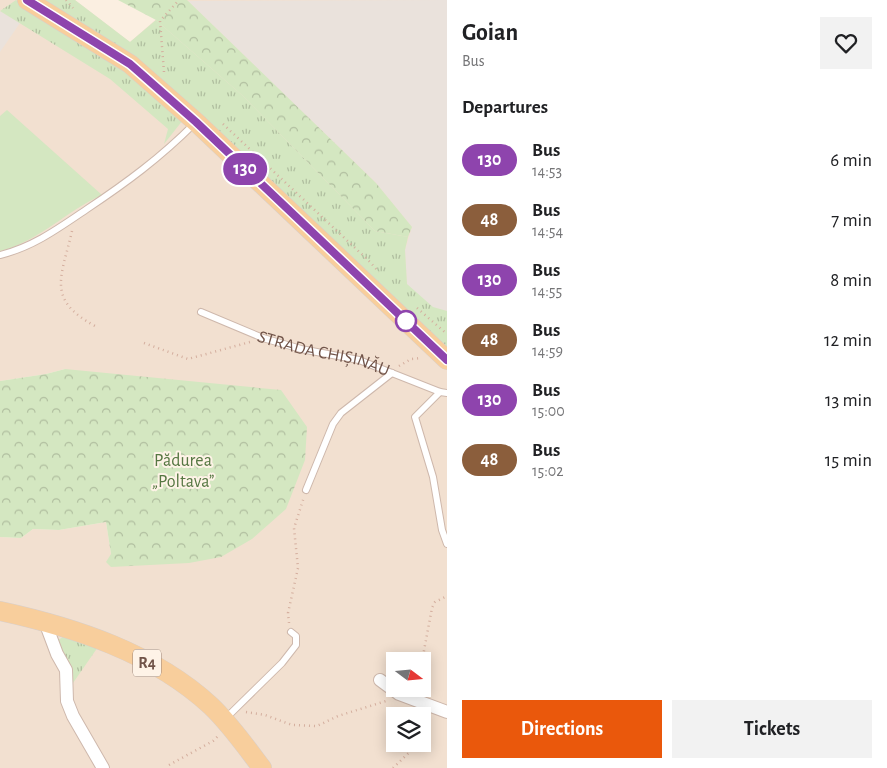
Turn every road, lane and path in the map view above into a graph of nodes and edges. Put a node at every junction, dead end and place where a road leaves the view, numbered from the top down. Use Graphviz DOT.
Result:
graph roads {
  1 [pos="27,0"];
  2 [pos="179,0"];
  3 [pos="164,72"];
  4 [pos="196,122"];
  5 [pos="75,217"];
  6 [pos="0,255"];
  7 [pos="201,312"];
  8 [pos="95,326"];
  9 [pos="263,338"];
  10 [pos="144,343"];
  11 [pos="422,359"];
  12 [pos="447,360"];
  13 [pos="392,373"];
  14 [pos="444,392"];
  15 [pos="306,490"];
  16 [pos="447,544"];
  17 [pos="447,596"];
  18 [pos="0,611"];
  19 [pos="45,622"];
  20 [pos="291,632"];
  21 [pos="424,652"];
  22 [pos="380,680"];
  23 [pos="386,684"];
  24 [pos="389,698"];
  25 [pos="410,698"];
  26 [pos="442,709"];
  27 [pos="230,719"];
  28 [pos="431,723"];
  29 [pos="410,752"];
  30 [pos="169,765"];
  31 [pos="103,768"];
  32 [pos="262,768"];
  33 [pos="393,768"];
  1 -- 4 [label="main road"];
  2 -- 3 [label="path"];
  4 -- 5 [label="lane"];
  4 -- 12 [label="main road"];
  5 -- 6 [label="lane"];
  5 -- 8 [label="path"];
  7 -- 9 [label="lane, STRADA CHIȘINĂU"];
  9 -- 10 [label="path"];
  9 -- 13 [label="lane, STRADA CHIȘINĂU"];
  11 -- 13 [label="path"];
  13 -- 14 [label="lane, STRADA CHIȘINĂU"];
  13 -- 15 [label="lane"];
  14 -- 16 [label="lane"];
  15 -- 20 [label="path"];
  17 -- 21 [label="path"];
  18 -- 19 [label="main road, R4"];
  19 -- 27 [label="main road, R4"];
  19 -- 31 [label="street"];
  20 -- 27 [label="lane"];
  22 -- 23 [label="street"];
  24 -- 27 [label="path"];
  25 -- 26 [label="street"];
  26 -- 28 [label="path"];
  27 -- 30 [label="path"];
  27 -- 32 [label="main road, R4"];
  29 -- 33 [label="path"];
}
